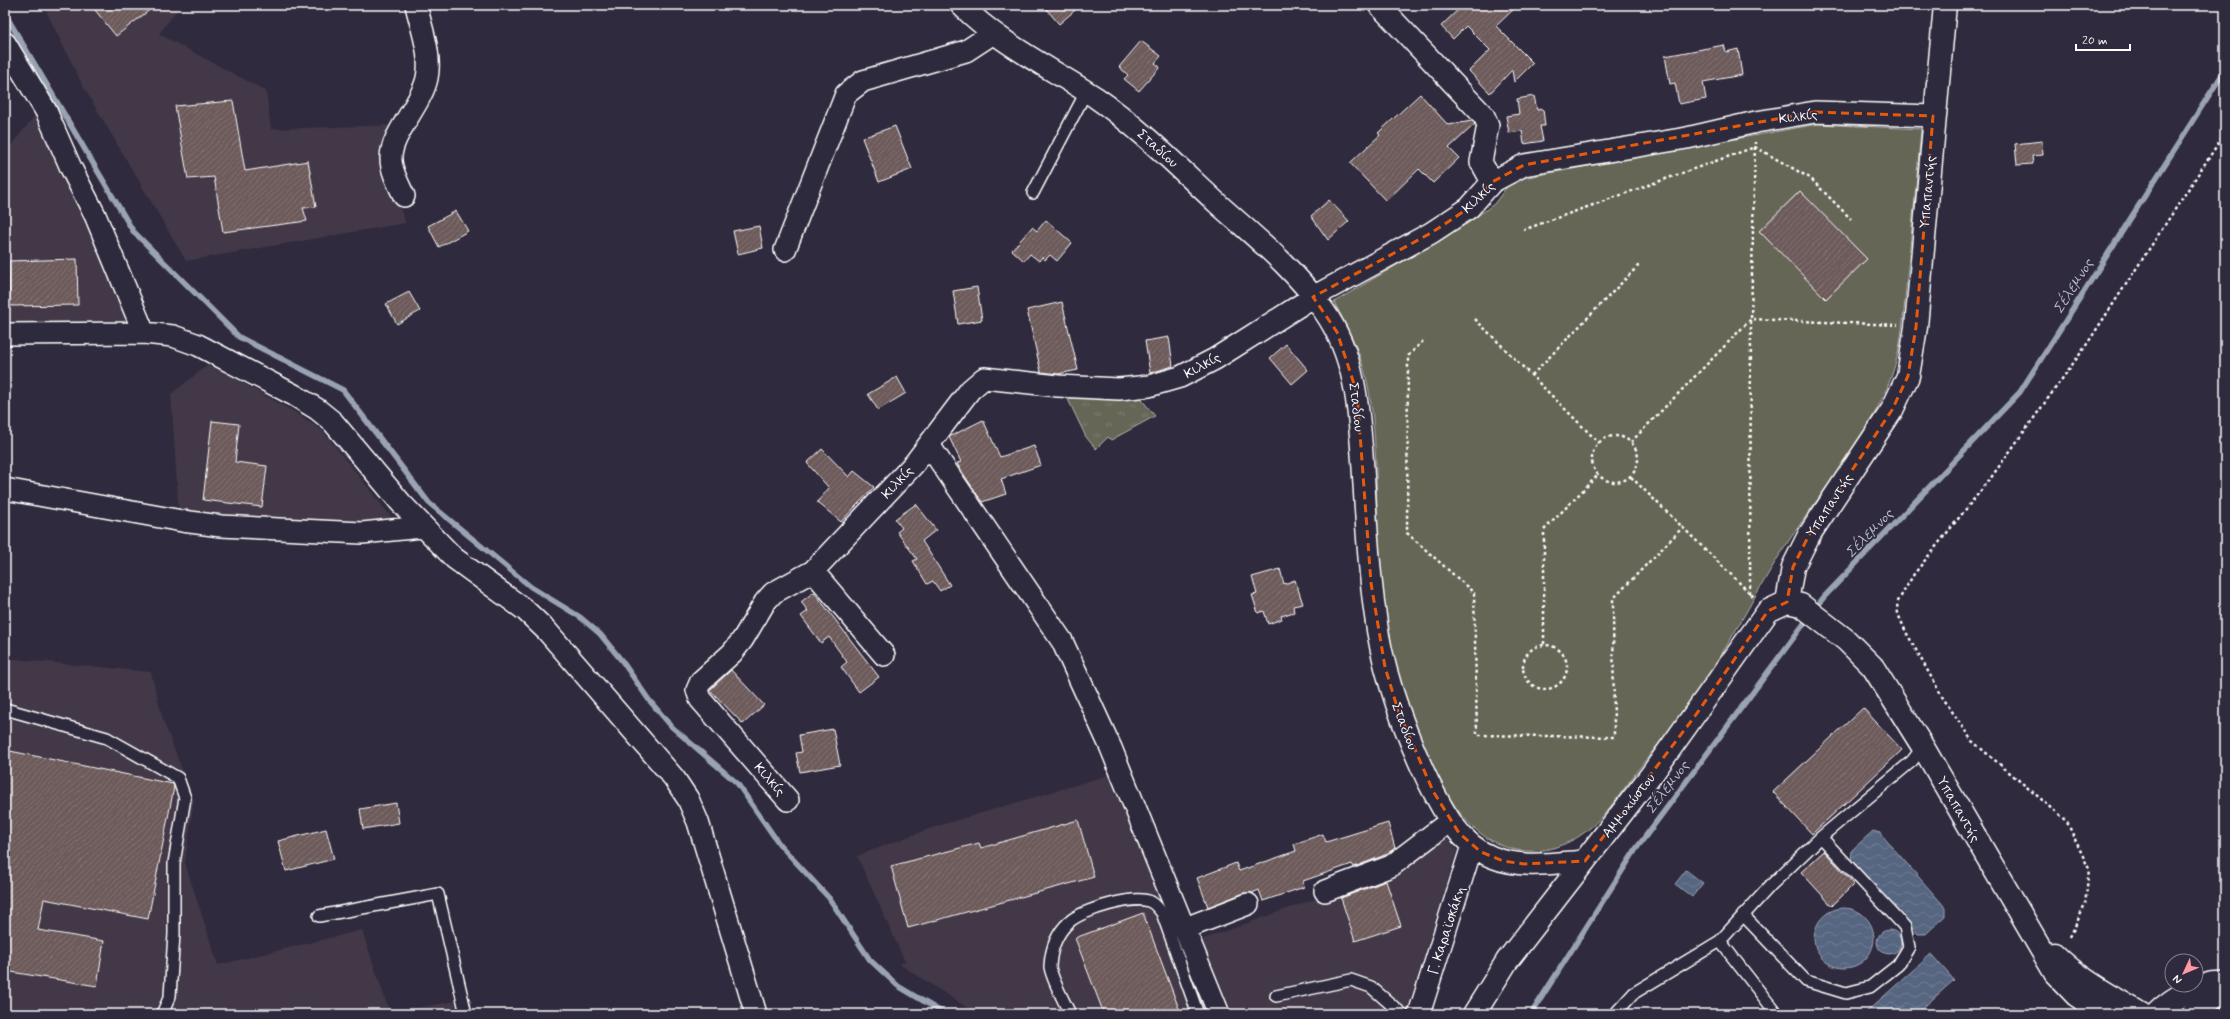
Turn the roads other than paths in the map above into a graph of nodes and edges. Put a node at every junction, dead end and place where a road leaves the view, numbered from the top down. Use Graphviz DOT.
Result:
graph roads {
  1 [pos="416,5"];
  2 [pos="961,5"];
  3 [pos="1379,5"];
  4 [pos="1945,5"];
  5 [pos="992,34"];
  6 [pos="5,43"];
  7 [pos="1086,92"];
  8 [pos="1933,116"];
  9 [pos="1492,182"];
  10 [pos="1033,193"];
  11 [pos="404,196"];
  12 [pos="785,250"];
  13 [pos="1314,297"];
  14 [pos="144,333"];
  15 [pos="5,334"];
  16 [pos="929,446"];
  17 [pos="5,489"];
  18 [pos="422,527"];
  19 [pos="813,571"];
  20 [pos="1794,603"];
  21 [pos="884,655"];
  22 [pos="5,710"];
  23 [pos="1923,747"];
  24 [pos="788,800"];
  25 [pos="1450,820"];
  26 [pos="1821,837"];
  27 [pos="1472,846"];
  28 [pos="1584,861"];
  29 [pos="1325,891"];
  30 [pos="1248,904"];
  31 [pos="1743,915"];
  32 [pos="319,916"];
  33 [pos="1183,929"];
  34 [pos="2029,930"];
  35 [pos="1720,941"];
  36 [pos="1203,972"];
  37 [pos="1191,992"];
  38 [pos="1276,996"];
  39 [pos="2217,996"];
  40 [pos="162,1014"];
  41 [pos="466,1014"];
  42 [pos="756,1014"];
  43 [pos="1070,1014"];
  44 [pos="1198,1014"];
  45 [pos="1219,1014"];
  46 [pos="1402,1014"];
  47 [pos="1419,1014"];
  48 [pos="1474,1014"];
  49 [pos="1615,1014"];
  50 [pos="1777,1014"];
  51 [pos="2105,1014"];
  52 [pos="2142,1014"];
  53 [pos="2156,1014"];
  54 [pos="2192,1014"];
  1 -- 11 [label="street"];
  2 -- 5 [label="street, Σταδίου"];
  3 -- 9 [label="street"];
  4 -- 8 [label="street, Υπαπαντής"];
  5 -- 7 [label="street, Σταδίου"];
  5 -- 12 [label="street"];
  6 -- 14 [label="street"];
  7 -- 10 [label="lane"];
  7 -- 13 [label="street, Σταδίου"];
  8 -- 9 [label="street, Κιλκίς"];
  8 -- 20 [label="street, Υπαπαντής"];
  9 -- 13 [label="street, Κιλκίς"];
  13 -- 16 [label="street, Κιλκίς"];
  13 -- 25 [label="street, Σταδίου"];
  14 -- 15 [label="street"];
  14 -- 18 [label="street"];
  16 -- 19 [label="street, Κιλκίς"];
  16 -- 33 [label="street"];
  17 -- 18 [label="street"];
  18 -- 42 [label="street"];
  19 -- 21 [label="street"];
  19 -- 24 [label="street, Κιλκίς"];
  20 -- 23 [label="street, Υπαπαντής"];
  20 -- 28 [label="street, Αμμοχώστου"];
  22 -- 40 [label="lane"];
  23 -- 26 [label="lane"];
  23 -- 34 [label="street, Υπαπαντής"];
  25 -- 27 [label="street, Σταδίου"];
  25 -- 29 [label="street"];
  26 -- 31 [label="lane"];
  26 -- 31 [label="lane"];
  27 -- 28 [label="street, Σταδίου"];
  27 -- 47 [label="street, Γ. Καραϊσκάκη"];
  28 -- 48 [label="street, Αμμοχώστου"];
  30 -- 33 [label="street"];
  31 -- 35 [label="lane"];
  32 -- 41 [label="lane"];
  33 -- 36 [label="street"];
  34 -- 51 [label="street"];
  34 -- 52 [label="street"];
  35 -- 49 [label="lane"];
  35 -- 50 [label="lane"];
  36 -- 37 [label="lane"];
  36 -- 45 [label="street"];
  37 -- 43 [label="lane"];
  37 -- 44 [label="lane"];
  38 -- 46 [label="lane"];
  39 -- 53 [label="street"];
  39 -- 54 [label="street"];
}
